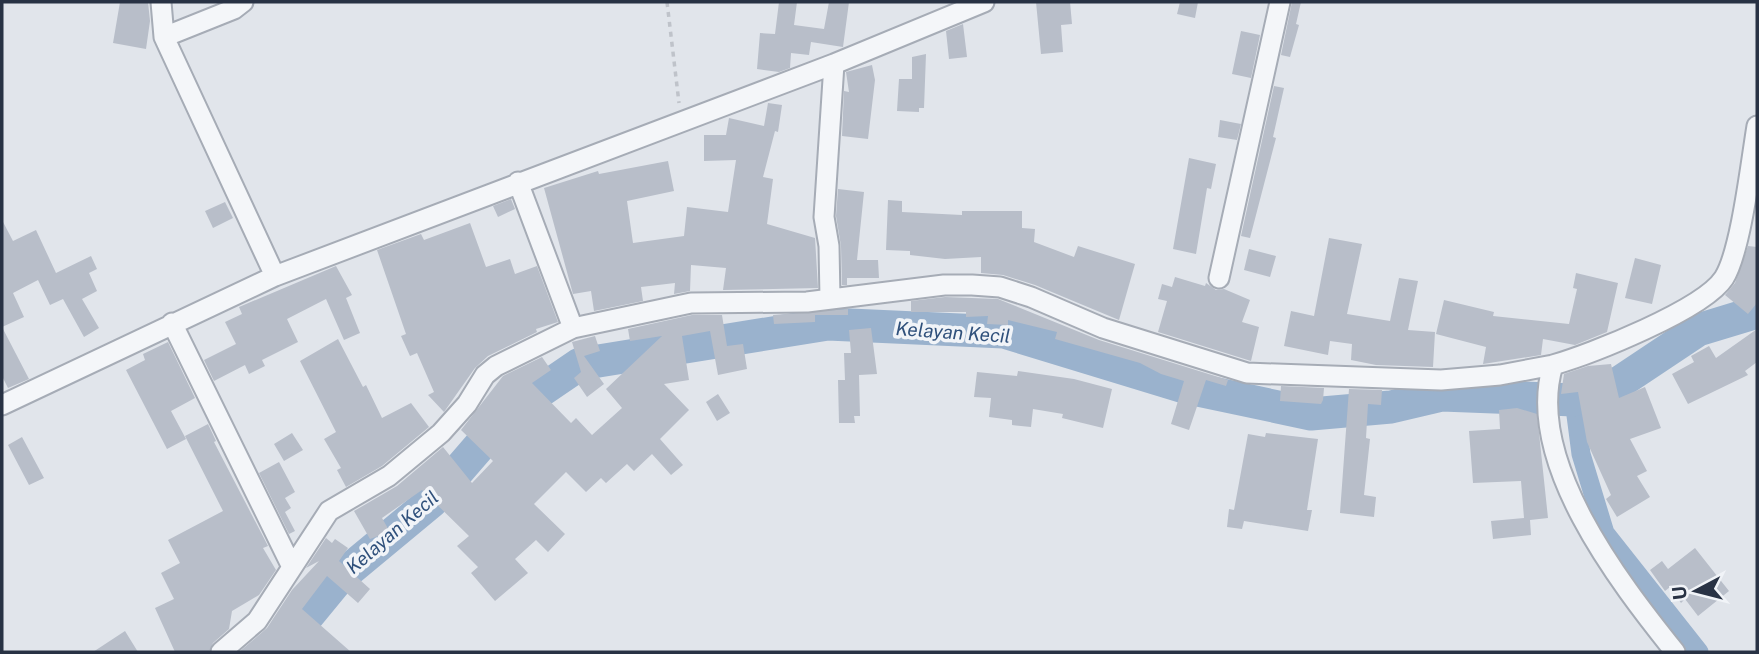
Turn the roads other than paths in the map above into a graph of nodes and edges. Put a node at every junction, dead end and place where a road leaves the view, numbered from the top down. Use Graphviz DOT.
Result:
graph roads {
  1 [pos="161,2"];
  2 [pos="243,2"];
  3 [pos="984,2"];
  4 [pos="1280,2"];
  5 [pos="164,37"];
  6 [pos="834,64"];
  7 [pos="1757,126"];
  8 [pos="518,182"];
  9 [pos="275,276"];
  10 [pos="1219,278"];
  11 [pos="830,298"];
  12 [pos="172,323"];
  13 [pos="573,328"];
  14 [pos="1551,372"];
  15 [pos="2,403"];
  16 [pos="292,567"];
  17 [pos="221,652"];
  18 [pos="1675,652"];
  1 -- 5 [label="street"];
  2 -- 5 [label="street"];
  3 -- 6 [label="street"];
  4 -- 10 [label="street"];
  5 -- 9 [label="street"];
  6 -- 8 [label="street"];
  6 -- 11 [label="street"];
  7 -- 14 [label="street"];
  8 -- 9 [label="street"];
  8 -- 13 [label="street"];
  9 -- 12 [label="street"];
  11 -- 13 [label="street"];
  11 -- 14 [label="street"];
  12 -- 15 [label="street"];
  12 -- 16 [label="street"];
  13 -- 16 [label="street"];
  14 -- 18 [label="street"];
  16 -- 17 [label="street"];
}
